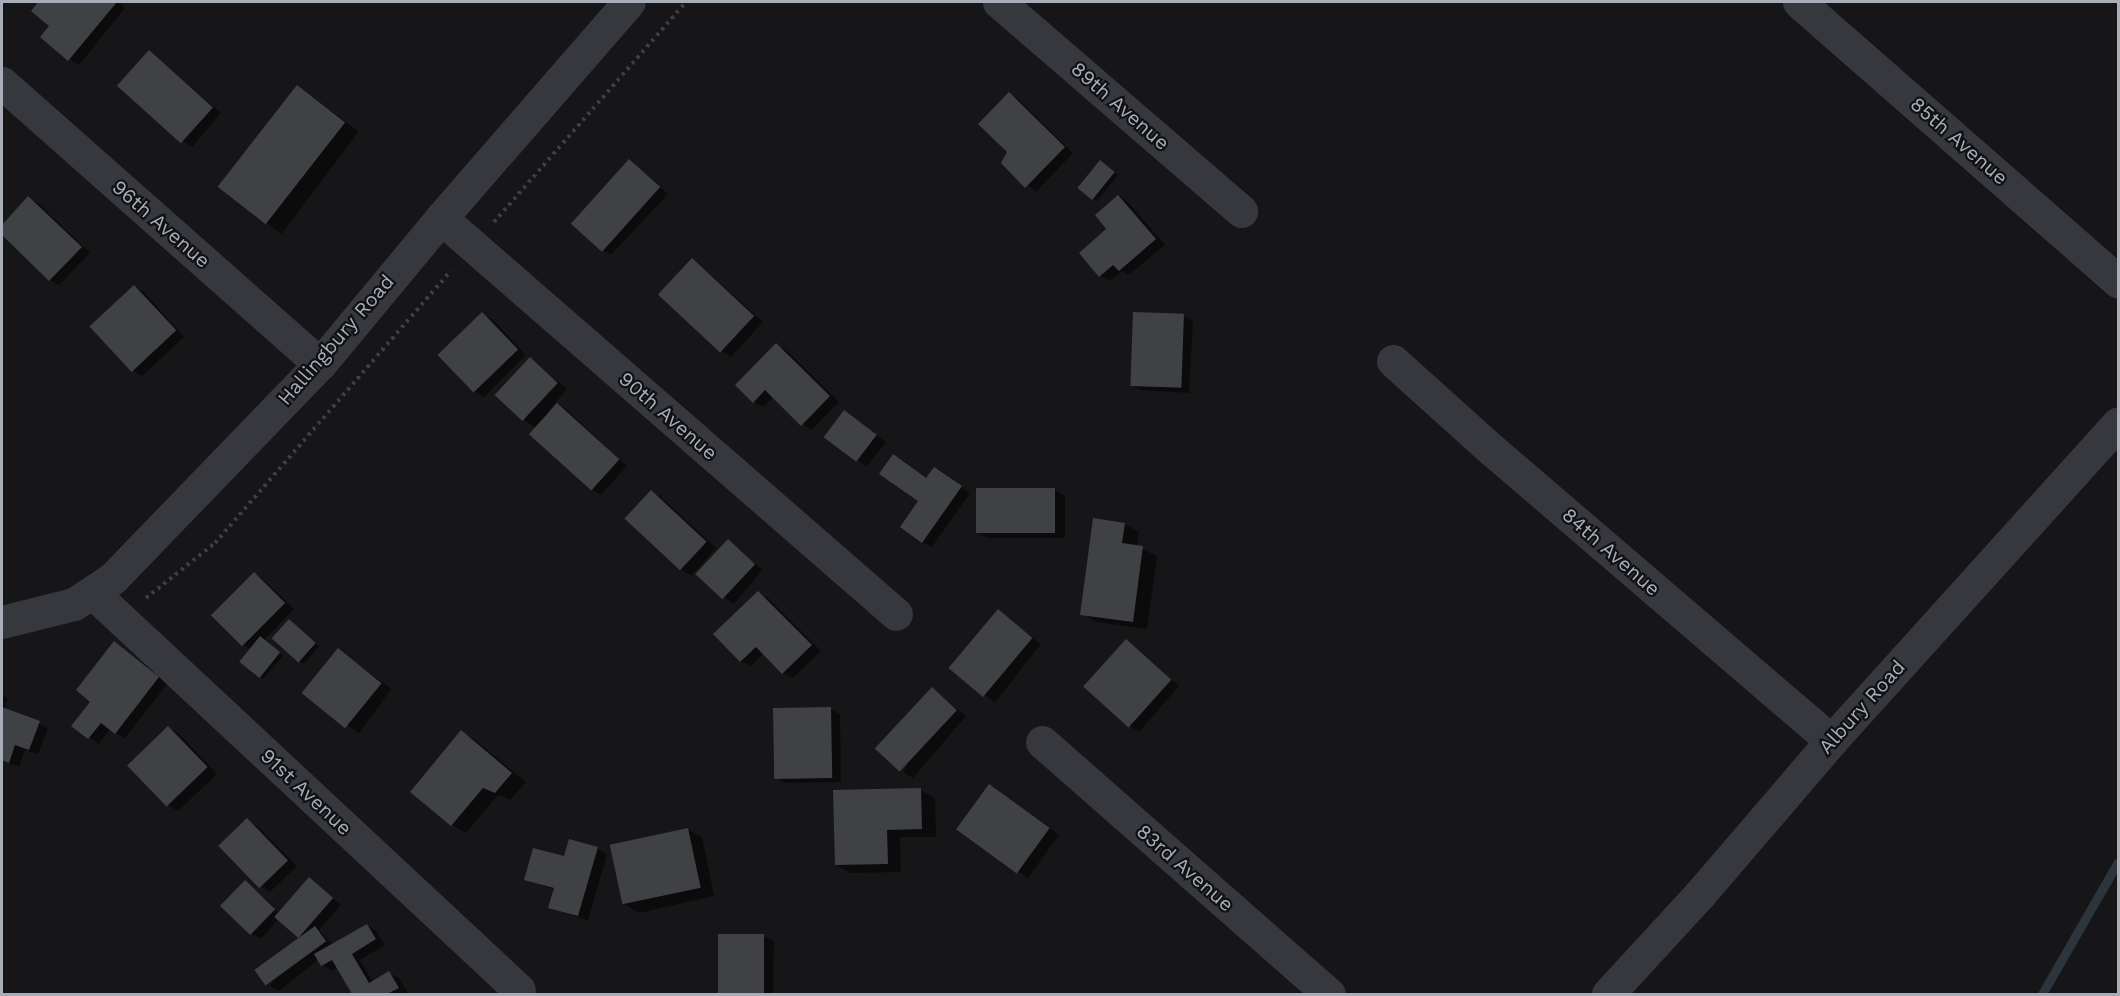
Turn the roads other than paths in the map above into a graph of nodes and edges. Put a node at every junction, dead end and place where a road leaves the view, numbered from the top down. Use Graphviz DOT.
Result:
graph roads {
  1 [pos="629,2"];
  2 [pos="999,2"];
  3 [pos="1799,2"];
  4 [pos="2,83"];
  5 [pos="1241,211"];
  6 [pos="441,218"];
  7 [pos="2118,281"];
  8 [pos="1394,361"];
  9 [pos="320,364"];
  10 [pos="2118,423"];
  11 [pos="93,593"];
  12 [pos="896,614"];
  13 [pos="2,622"];
  14 [pos="1831,741"];
  15 [pos="1042,742"];
  16 [pos="519,990"];
  17 [pos="1329,994"];
  18 [pos="1608,994"];
  1 -- 6 [label="street, Hallingbury Road"];
  2 -- 5 [label="street, 89th Avenue"];
  3 -- 7 [label="street, 85th Avenue"];
  4 -- 9 [label="street, 96th Avenue"];
  6 -- 9 [label="street, Hallingbury Road"];
  6 -- 12 [label="street, 90th Avenue"];
  8 -- 14 [label="street, 84th Avenue"];
  9 -- 11 [label="street, Hallingbury Road"];
  10 -- 14 [label="street, Albury Road"];
  11 -- 13 [label="street, Hallingbury Road"];
  11 -- 16 [label="street, 91st Avenue"];
  14 -- 18 [label="street, Albury Road"];
  15 -- 17 [label="street, 83rd Avenue"];
}
